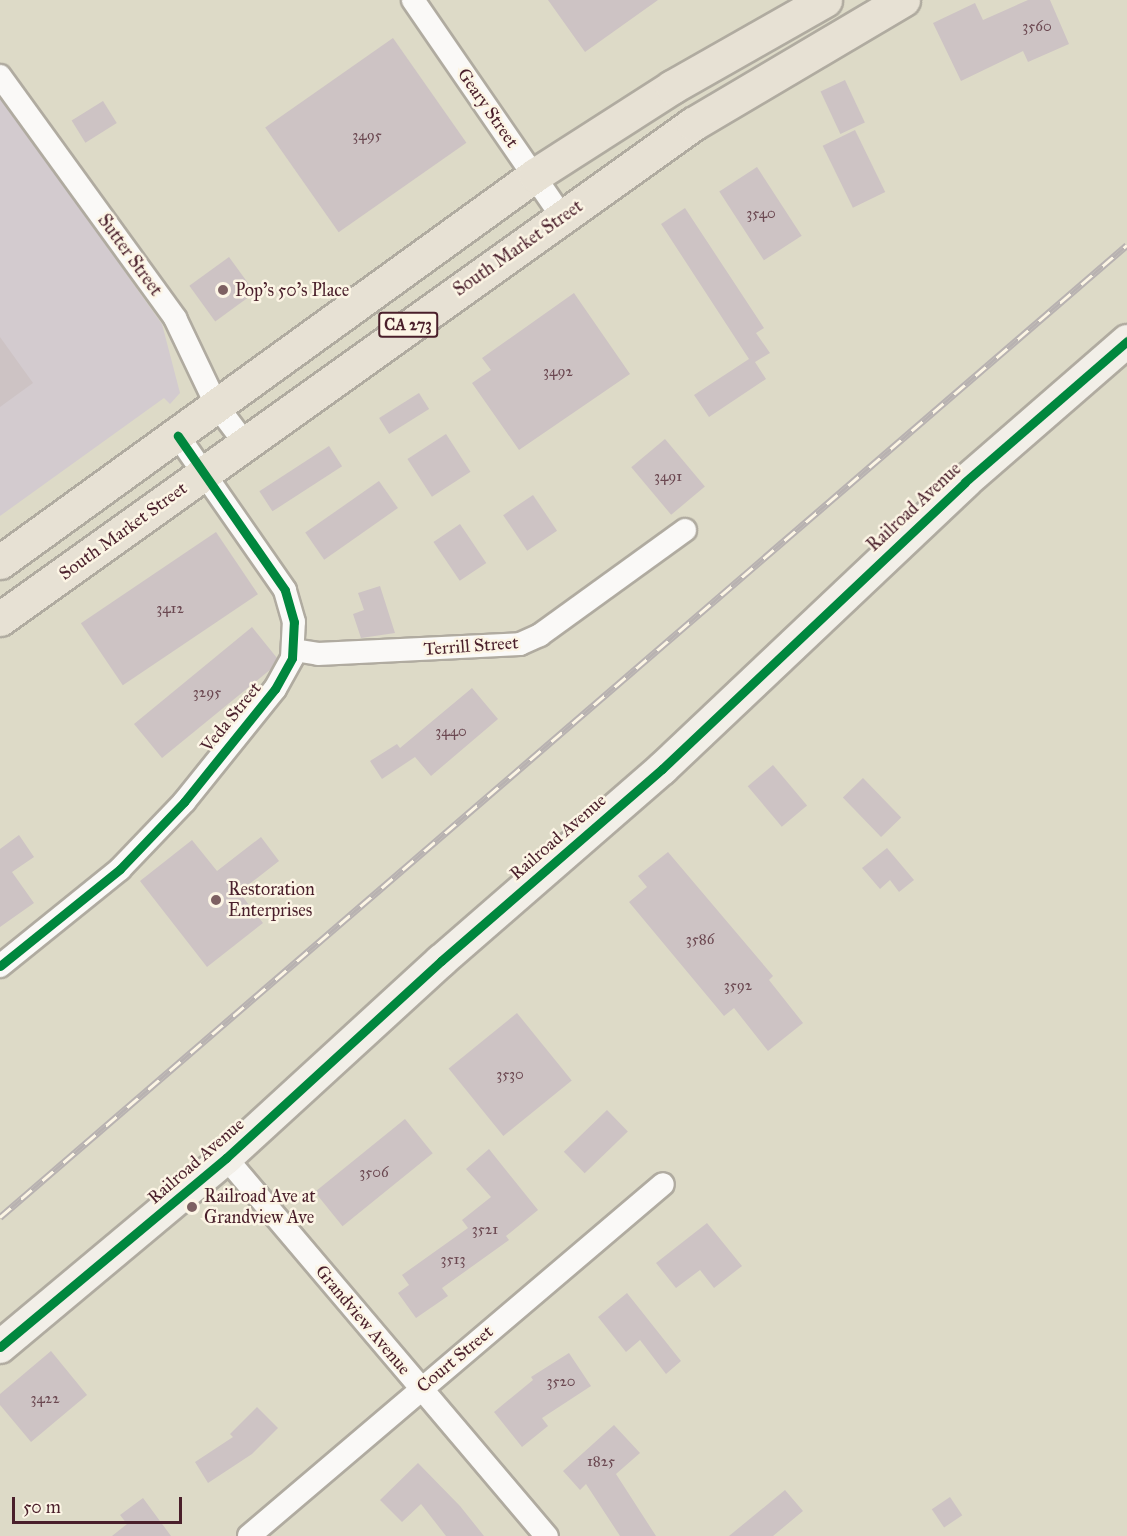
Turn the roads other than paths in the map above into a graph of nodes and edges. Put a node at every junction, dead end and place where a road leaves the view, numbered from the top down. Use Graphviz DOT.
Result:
graph roads {
  1 [pos="413,0"];
  2 [pos="903,0"];
  3 [pos="813,3"];
  4 [pos="825,43"];
  5 [pos="0,76"];
  6 [pos="535,175"];
  7 [pos="562,217"];
  8 [pos="1127,340"];
  9 [pos="217,406"];
  10 [pos="178,436"];
  11 [pos="244,442"];
  12 [pos="203,473"];
  13 [pos="685,530"];
  14 [pos="0,562"];
  15 [pos="0,619"];
  16 [pos="294,650"];
  17 [pos="0,966"];
  18 [pos="226,1158"];
  19 [pos="663,1184"];
  20 [pos="0,1347"];
  21 [pos="421,1388"];
  22 [pos="249,1536"];
  23 [pos="547,1536"];
  1 -- 6 [label="street, Geary Street"];
  2 -- 4 [label="main road, South Market Street / CA 273"];
  3 -- 4 [label="street"];
  3 -- 6 [label="main road, CA 273"];
  4 -- 7 [label="main road, South Market Street / CA 273"];
  5 -- 9 [label="street, Sutter Street"];
  6 -- 7 [label="street, Geary Street"];
  6 -- 9 [label="main road, CA 273"];
  7 -- 11 [label="main road, South Market Street / CA 273"];
  8 -- 18 [label="main road, Railroad Avenue"];
  9 -- 10 [label="main road, CA 273"];
  9 -- 11 [label="street, Sutter Street"];
  10 -- 12 [label="street, Veda Street"];
  10 -- 14 [label="main road, CA 273"];
  11 -- 12 [label="main road, South Market Street / CA 273"];
  12 -- 15 [label="main road, South Market Street / CA 273"];
  12 -- 16 [label="street, Veda Street"];
  13 -- 16 [label="street, Terrill Street"];
  16 -- 17 [label="street, Veda Street"];
  18 -- 20 [label="main road, Railroad Avenue"];
  18 -- 21 [label="street, Grandview Avenue"];
  19 -- 21 [label="street, Court Street"];
  21 -- 22 [label="street, Court Street"];
  21 -- 23 [label="street, Grandview Avenue"];
}
